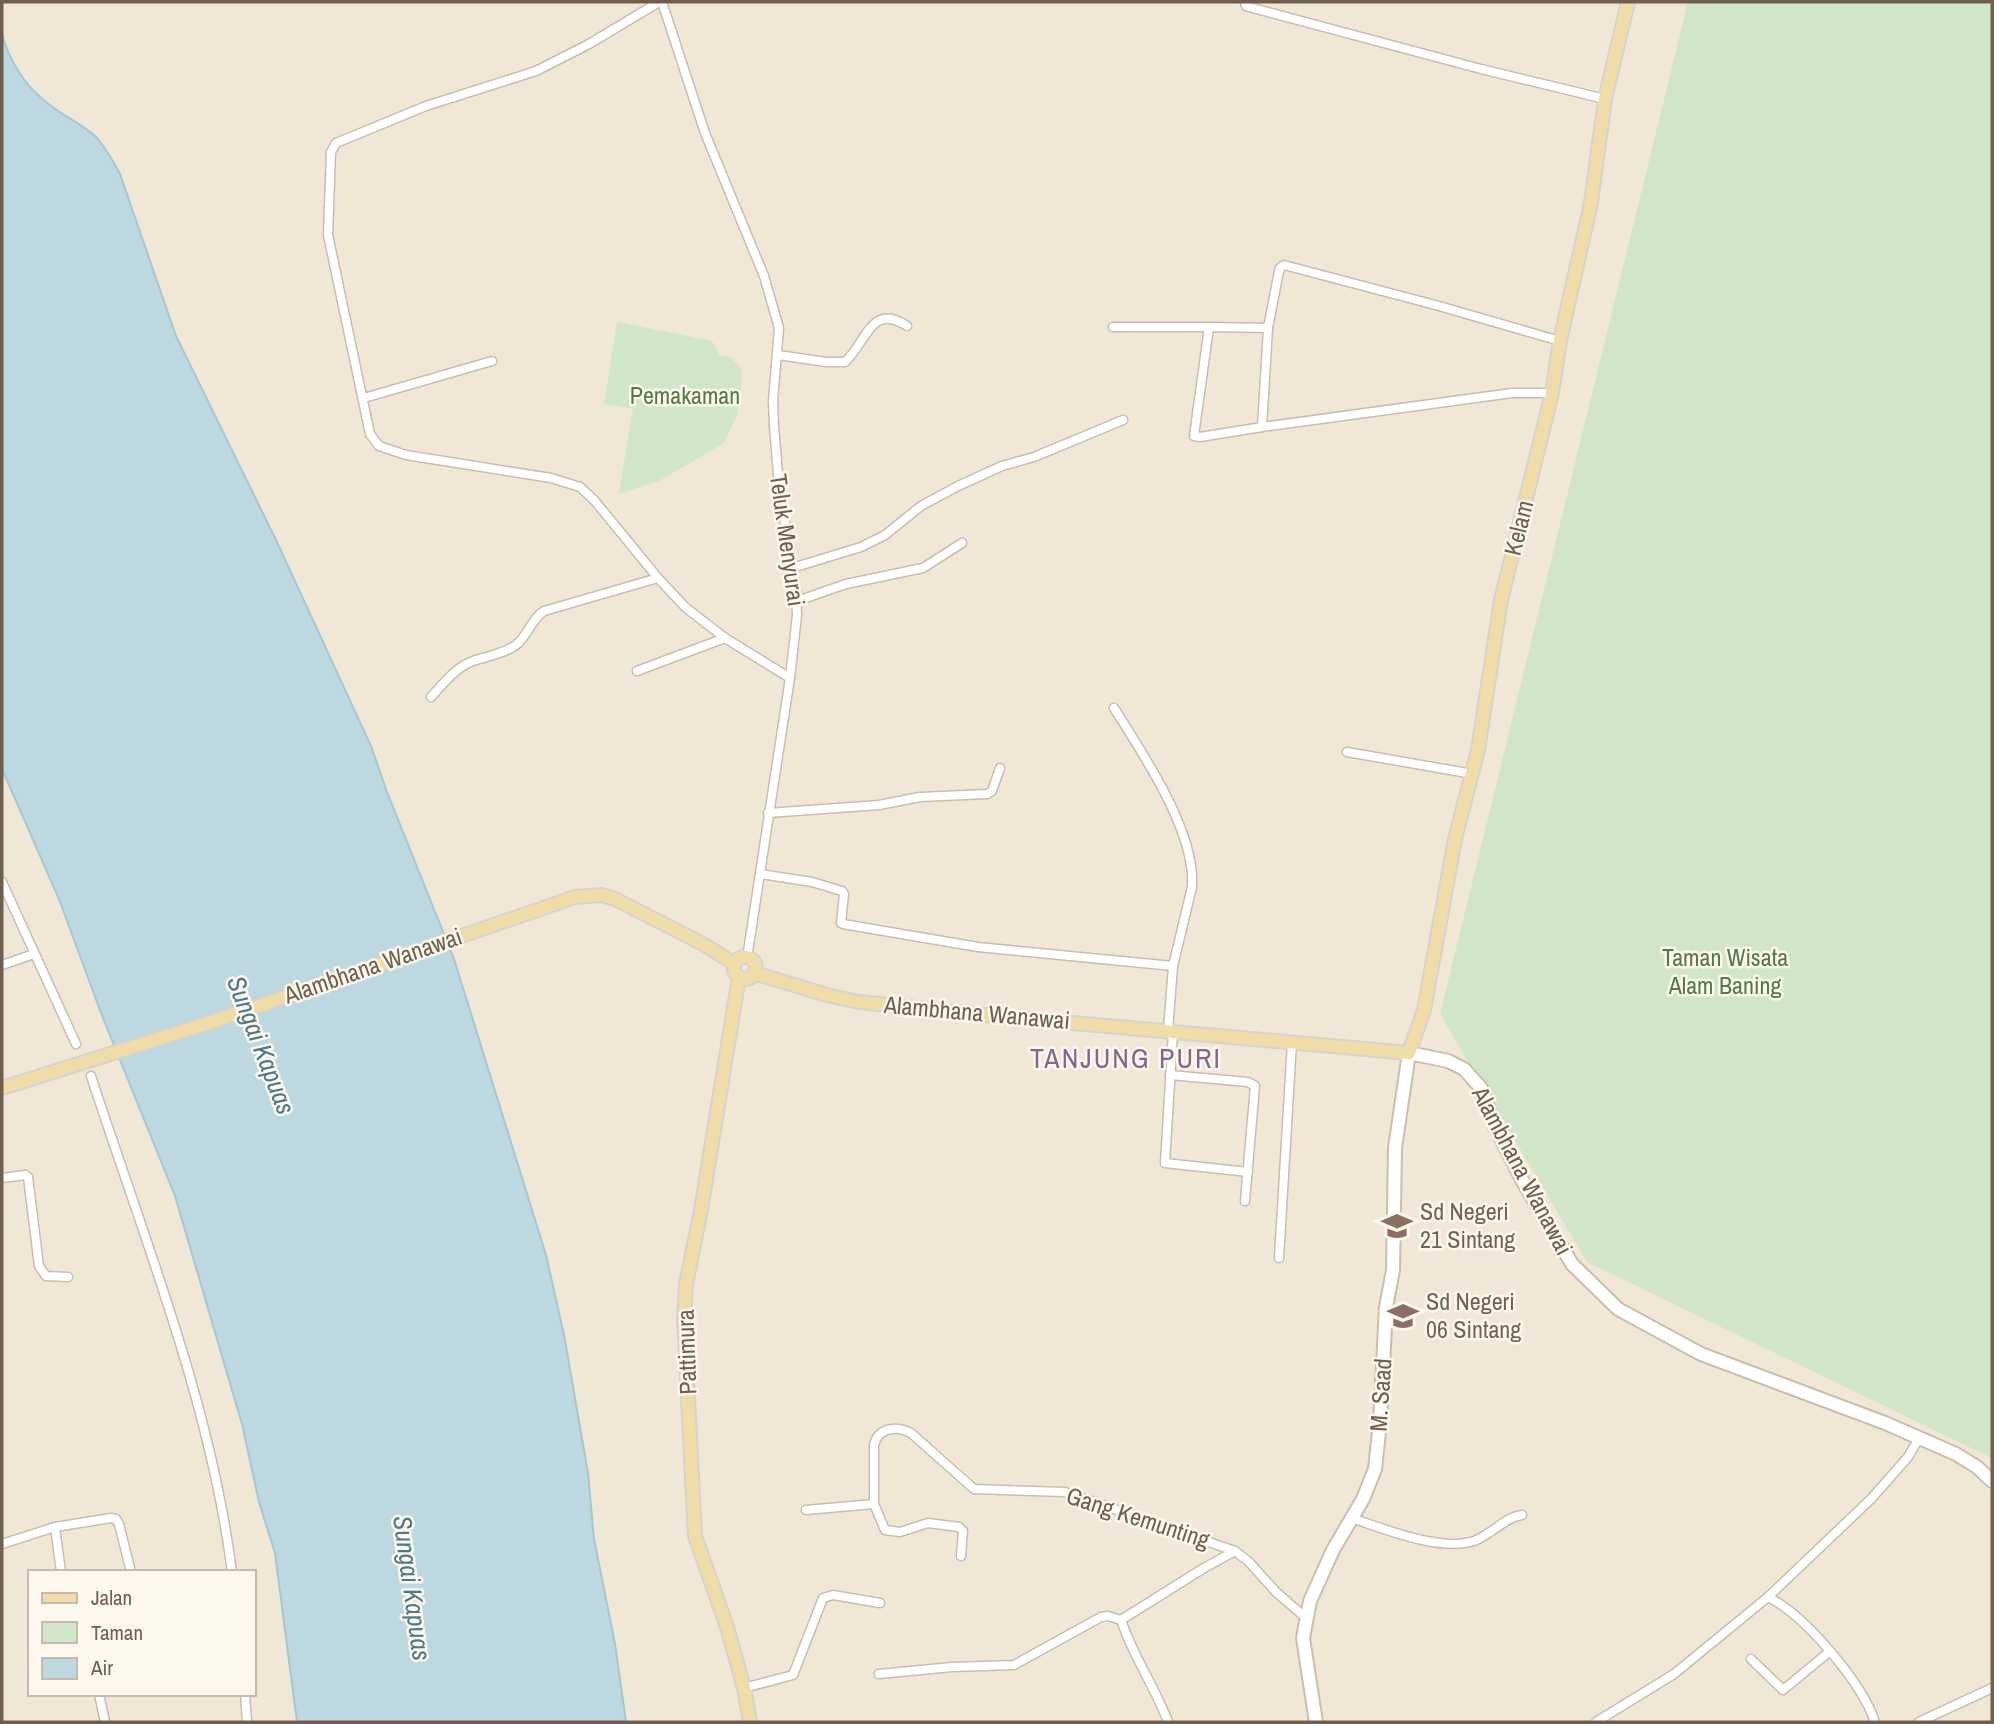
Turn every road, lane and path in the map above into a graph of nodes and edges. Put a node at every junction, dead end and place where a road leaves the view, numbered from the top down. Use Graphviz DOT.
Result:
graph roads {
  1 [pos="661,2"];
  2 [pos="1245,2"];
  3 [pos="1628,2"];
  4 [pos="1605,99"];
  5 [pos="907,326"];
  6 [pos="1114,327"];
  7 [pos="1209,327"];
  8 [pos="1268,328"];
  9 [pos="1560,341"];
  10 [pos="778,355"];
  11 [pos="492,361"];
  12 [pos="1552,393"];
  13 [pos="364,398"];
  14 [pos="1123,420"];
  15 [pos="1262,427"];
  16 [pos="962,543"];
  17 [pos="792,568"];
  18 [pos="658,578"];
  19 [pos="797,601"];
  20 [pos="725,638"];
  21 [pos="636,670"];
  22 [pos="790,678"];
  23 [pos="431,697"];
  24 [pos="1114,708"];
  25 [pos="1347,752"];
  26 [pos="1000,768"];
  27 [pos="1473,774"];
  28 [pos="768,813"];
  29 [pos="760,874"];
  30 [pos="2,882"];
  31 [pos="34,954"];
  32 [pos="747,958"];
  33 [pos="735,964"];
  34 [pos="2,965"];
  35 [pos="1173,966"];
  36 [pos="754,973"];
  37 [pos="738,977"];
  38 [pos="1171,1031"];
  39 [pos="1292,1042"];
  40 [pos="76,1044"];
  41 [pos="1409,1053"];
  42 [pos="1170,1075"];
  43 [pos="91,1076"];
  44 [pos="6,1086"];
  45 [pos="1248,1172"];
  46 [pos="2,1178"];
  47 [pos="1245,1201"];
  48 [pos="1279,1258"];
  49 [pos="68,1277"];
  50 [pos="1919,1438"];
  51 [pos="1992,1481"];
  52 [pos="874,1504"];
  53 [pos="806,1510"];
  54 [pos="1522,1515"];
  55 [pos="1351,1518"];
  56 [pos="55,1527"];
  57 [pos="2,1544"];
  58 [pos="1236,1551"];
  59 [pos="961,1556"];
  60 [pos="61,1570"];
  61 [pos="130,1570"];
  62 [pos="232,1570"];
  63 [pos="1768,1597"];
  64 [pos="880,1603"];
  65 [pos="1306,1618"];
  66 [pos="1121,1620"];
  67 [pos="1829,1652"];
  68 [pos="1751,1659"];
  69 [pos="879,1674"];
  70 [pos="744,1688"];
  71 [pos="1992,1688"];
  72 [pos="99,1696"];
  73 [pos="245,1696"];
  74 [pos="105,1722"];
  75 [pos="247,1722"];
  76 [pos="750,1722"];
  77 [pos="1168,1722"];
  78 [pos="1316,1722"];
  79 [pos="1596,1722"];
  80 [pos="1875,1722"];
  81 [pos="1919,1722"];
  1 -- 10 [label="street, Teluk Menyurai"];
  1 -- 13 [label="street"];
  2 -- 4 [label="street"];
  3 -- 4 [label="main road, Kelam"];
  4 -- 9 [label="main road, Kelam"];
  5 -- 10 [label="street"];
  6 -- 7 [label="street"];
  7 -- 8 [label="street"];
  7 -- 15 [label="street"];
  8 -- 9 [label="street"];
  8 -- 15 [label="street"];
  9 -- 12 [label="main road, Kelam"];
  10 -- 17 [label="street, Teluk Menyurai"];
  11 -- 13 [label="street"];
  12 -- 15 [label="street"];
  12 -- 27 [label="main road, Kelam"];
  13 -- 18 [label="street"];
  14 -- 17 [label="street"];
  16 -- 19 [label="street"];
  17 -- 19 [label="street, Teluk Menyurai"];
  18 -- 20 [label="street"];
  18 -- 23 [label="street"];
  19 -- 22 [label="street, Teluk Menyurai"];
  20 -- 21 [label="street"];
  20 -- 22 [label="street"];
  22 -- 28 [label="street, Teluk Menyurai"];
  24 -- 35 [label="street"];
  25 -- 27 [label="street"];
  26 -- 28 [label="street"];
  27 -- 41 [label="main road, Kelam"];
  28 -- 29 [label="street, Teluk Menyurai"];
  29 -- 32 [label="street, Teluk Menyurai"];
  29 -- 35 [label="street"];
  30 -- 31 [label="street"];
  31 -- 34 [label="street"];
  31 -- 40 [label="street"];
  32 -- 33 [label="main road"];
  32 -- 36 [label="main road"];
  33 -- 37 [label="main road"];
  33 -- 44 [label="main road, Alambhana Wanawai"];
  35 -- 38 [label="street"];
  36 -- 37 [label="main road"];
  36 -- 38 [label="main road, Alambhana Wanawai"];
  37 -- 70 [label="main road, Pattimura"];
  38 -- 39 [label="main road, Alambhana Wanawai"];
  38 -- 42 [label="street"];
  39 -- 41 [label="main road, Alambhana Wanawai"];
  39 -- 48 [label="street"];
  41 -- 50 [label="street, Alambhana Wanawai"];
  41 -- 55 [label="street, M. Saad"];
  42 -- 45 [label="street"];
  42 -- 45 [label="street"];
  43 -- 62 [label="street"];
  45 -- 47 [label="street"];
  46 -- 49 [label="street"];
  50 -- 51 [label="street, Alambhana Wanawai"];
  50 -- 63 [label="street"];
  52 -- 53 [label="street"];
  52 -- 58 [label="street, Gang Kemunting"];
  52 -- 59 [label="street"];
  54 -- 55 [label="street"];
  55 -- 65 [label="street, M. Saad"];
  56 -- 57 [label="street"];
  56 -- 60 [label="street"];
  56 -- 61 [label="street"];
  58 -- 65 [label="street, Gang Kemunting"];
  58 -- 66 [label="street"];
  63 -- 67 [label="street"];
  63 -- 79 [label="street"];
  64 -- 70 [label="street"];
  65 -- 78 [label="street, M. Saad"];
  66 -- 69 [label="street"];
  66 -- 77 [label="street"];
  67 -- 68 [label="street"];
  67 -- 80 [label="street"];
  70 -- 76 [label="main road, Pattimura"];
  71 -- 81 [label="street"];
  72 -- 74 [label="street"];
  73 -- 75 [label="street"];
}
